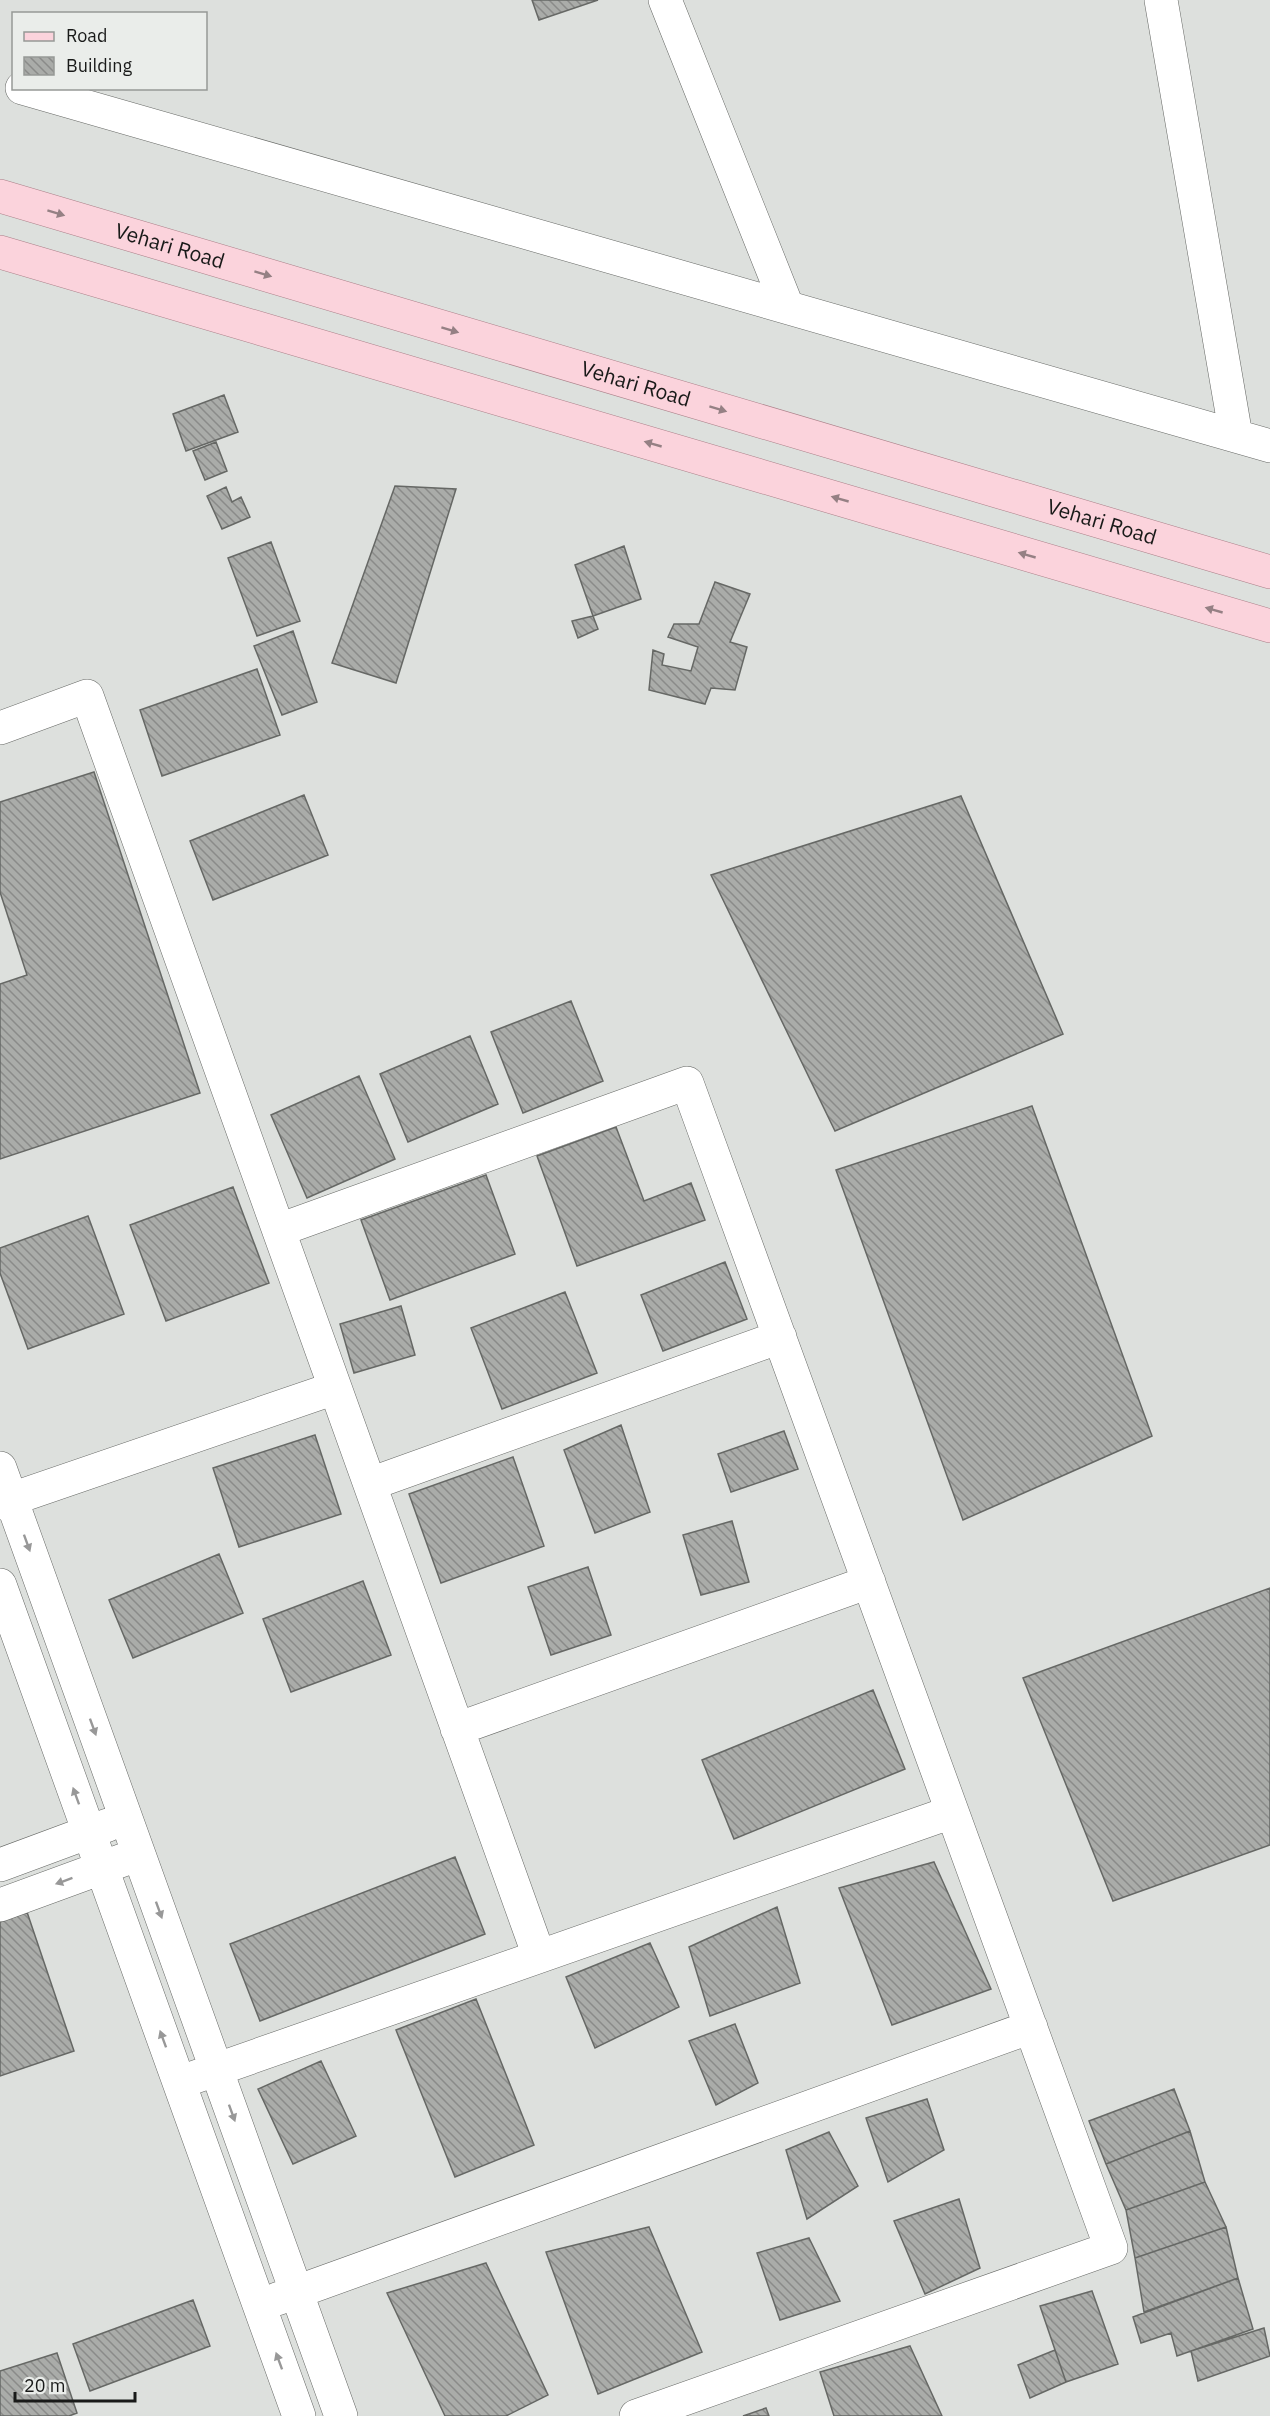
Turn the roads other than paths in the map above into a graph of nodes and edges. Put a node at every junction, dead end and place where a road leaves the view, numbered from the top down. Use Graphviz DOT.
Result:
graph roads {
  1 [pos="665,0"];
  2 [pos="1161,0"];
  3 [pos="29,90"];
  4 [pos="0,196"];
  5 [pos="0,252"];
  6 [pos="787,306"];
  7 [pos="1236,436"];
  8 [pos="1270,446"];
  9 [pos="1270,572"];
  10 [pos="1270,626"];
  11 [pos="0,728"];
  12 [pos="279,1230"];
  13 [pos="780,1337"];
  14 [pos="335,1388"];
  15 [pos="0,1468"];
  16 [pos="370,1484"];
  17 [pos="6,1501"];
  18 [pos="869,1582"];
  19 [pos="0,1585"];
  20 [pos="457,1728"];
  21 [pos="952,1812"];
  22 [pos="126,1819"];
  23 [pos="89,1832"];
  24 [pos="139,1854"];
  25 [pos="0,1865"];
  26 [pos="102,1868"];
  27 [pos="0,1905"];
  28 [pos="539,1956"];
  29 [pos="1031,2027"];
  30 [pos="216,2069"];
  31 [pos="179,2084"];
  32 [pos="296,2291"];
  33 [pos="260,2306"];
  34 [pos="299,2416"];
  35 [pos="341,2416"];
  36 [pos="636,2416"];
  1 -- 6 [label="street"];
  2 -- 7 [label="street"];
  3 -- 6 [label="street"];
  4 -- 9 [label="main road, Vehari Road, one-way"];
  10 -- 5 [label="main road, one-way"];
  6 -- 7 [label="street"];
  7 -- 8 [label="street"];
  11 -- 12 [label="street"];
  12 -- 13 [label="street"];
  12 -- 14 [label="street"];
  13 -- 16 [label="street"];
  13 -- 18 [label="street"];
  14 -- 16 [label="street"];
  14 -- 17 [label="street"];
  15 -- 17 [label="street"];
  16 -- 20 [label="street"];
  17 -- 22 [label="street, one-way"];
  18 -- 20 [label="street"];
  18 -- 21 [label="street"];
  23 -- 19 [label="street, one-way"];
  20 -- 28 [label="street"];
  21 -- 28 [label="street"];
  21 -- 29 [label="street"];
  22 -- 23 [label="street"];
  22 -- 24 [label="street"];
  23 -- 25 [label="street"];
  23 -- 26 [label="street"];
  24 -- 26 [label="street"];
  24 -- 30 [label="street, one-way"];
  26 -- 27 [label="street, one-way"];
  31 -- 26 [label="street, one-way"];
  28 -- 30 [label="street"];
  29 -- 32 [label="street"];
  29 -- 36 [label="street"];
  30 -- 31 [label="street"];
  30 -- 32 [label="street, one-way"];
  31 -- 33 [label="street"];
  32 -- 33 [label="street"];
  32 -- 35 [label="street"];
  34 -- 33 [label="street, one-way"];
}
